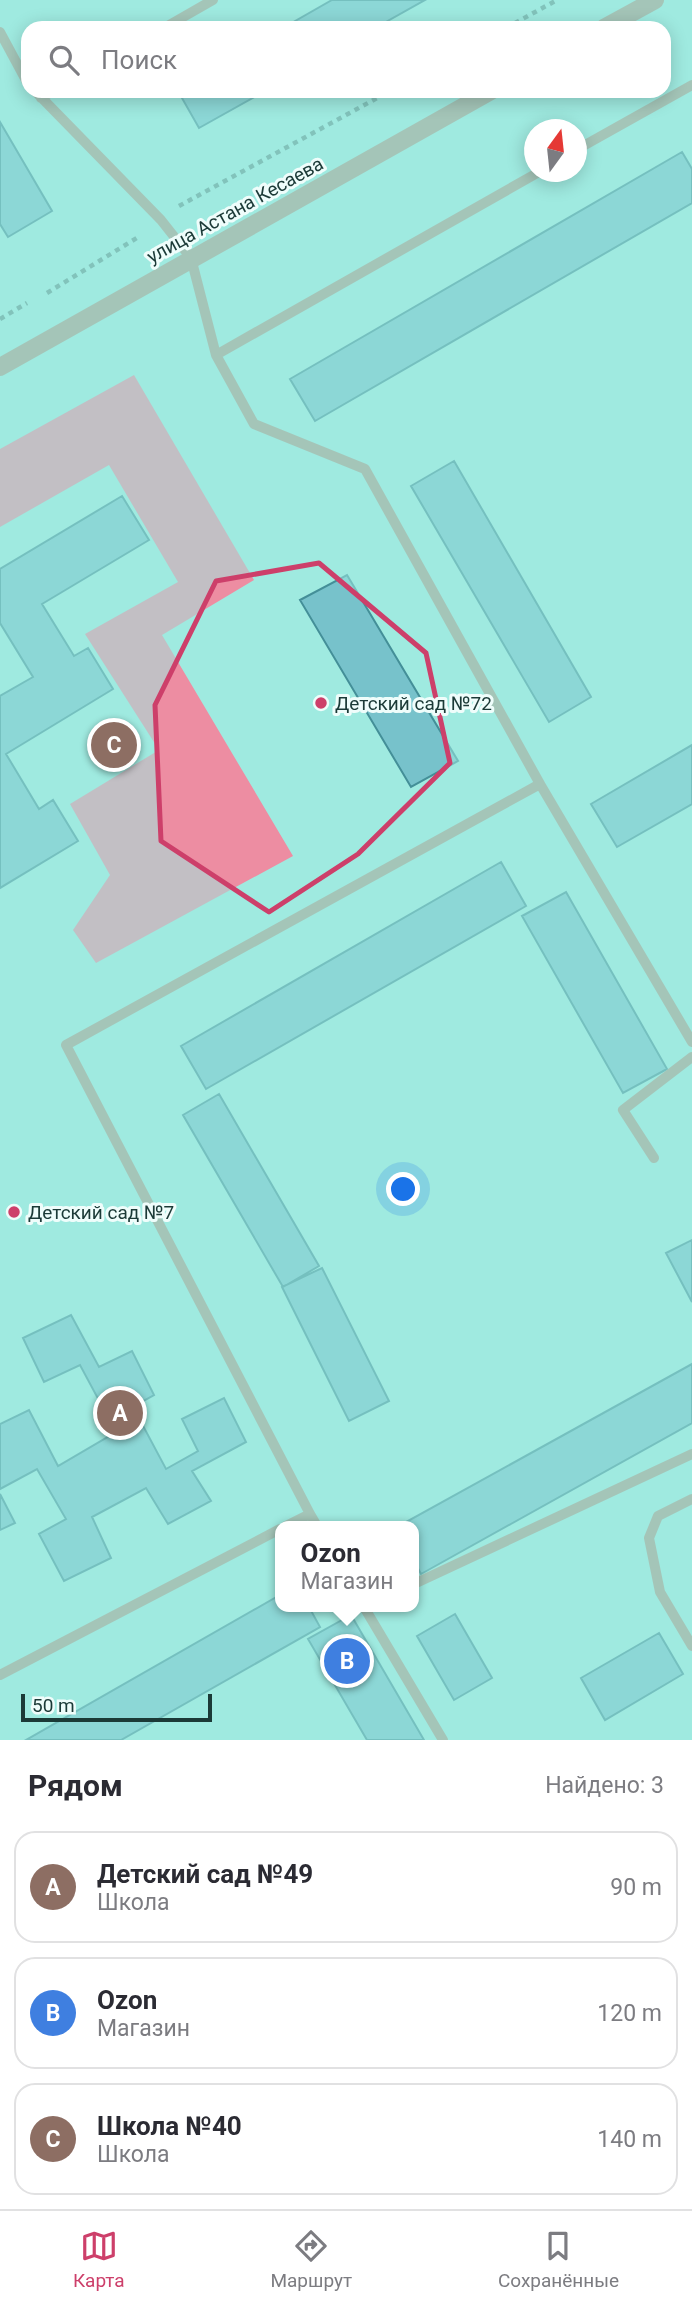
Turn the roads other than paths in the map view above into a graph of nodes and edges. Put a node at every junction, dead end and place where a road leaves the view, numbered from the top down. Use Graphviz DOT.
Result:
graph roads {
  1 [pos="214,0"];
  2 [pos="655,0"];
  3 [pos="176,21"];
  4 [pos="617,21"];
  5 [pos="0,32"];
  6 [pos="21,71"];
  7 [pos="692,85"];
  8 [pos="671,97"];
  9 [pos="42,98"];
  10 [pos="478,98"];
  11 [pos="669,98"];
  12 [pos="587,144"];
  13 [pos="524,180"];
  14 [pos="191,258"];
  15 [pos="216,355"];
  16 [pos="0,367"];
  17 [pos="540,785"];
  18 [pos="692,1042"];
  19 [pos="692,1057"];
  20 [pos="654,1158"];
  21 [pos="692,1454"];
  22 [pos="692,1499"];
  23 [pos="310,1514"];
  24 [pos="296,1521"];
  25 [pos="314,1521"];
  26 [pos="275,1532"];
  27 [pos="419,1582"];
  28 [pos="367,1612"];
  29 [pos="692,1646"];
  30 [pos="0,1675"];
  31 [pos="443,1740"];
  1 -- 3 [label="lane"];
  2 -- 4 [label="street"];
  5 -- 6 [label="lane"];
  7 -- 8 [label="lane"];
  9 -- 14 [label="lane"];
  10 -- 14 [label="street, улица Астана Кесаева"];
  11 -- 12 [label="lane"];
  13 -- 15 [label="lane"];
  14 -- 15 [label="lane"];
  14 -- 16 [label="street, улица Астана Кесаева"];
  15 -- 17 [label="lane"];
  17 -- 18 [label="lane"];
  17 -- 23 [label="lane"];
  19 -- 20 [label="lane"];
  21 -- 27 [label="lane"];
  22 -- 29 [label="lane"];
  23 -- 24 [label="lane"];
  23 -- 25 [label="lane"];
  26 -- 30 [label="lane"];
  28 -- 31 [label="lane"];
}
